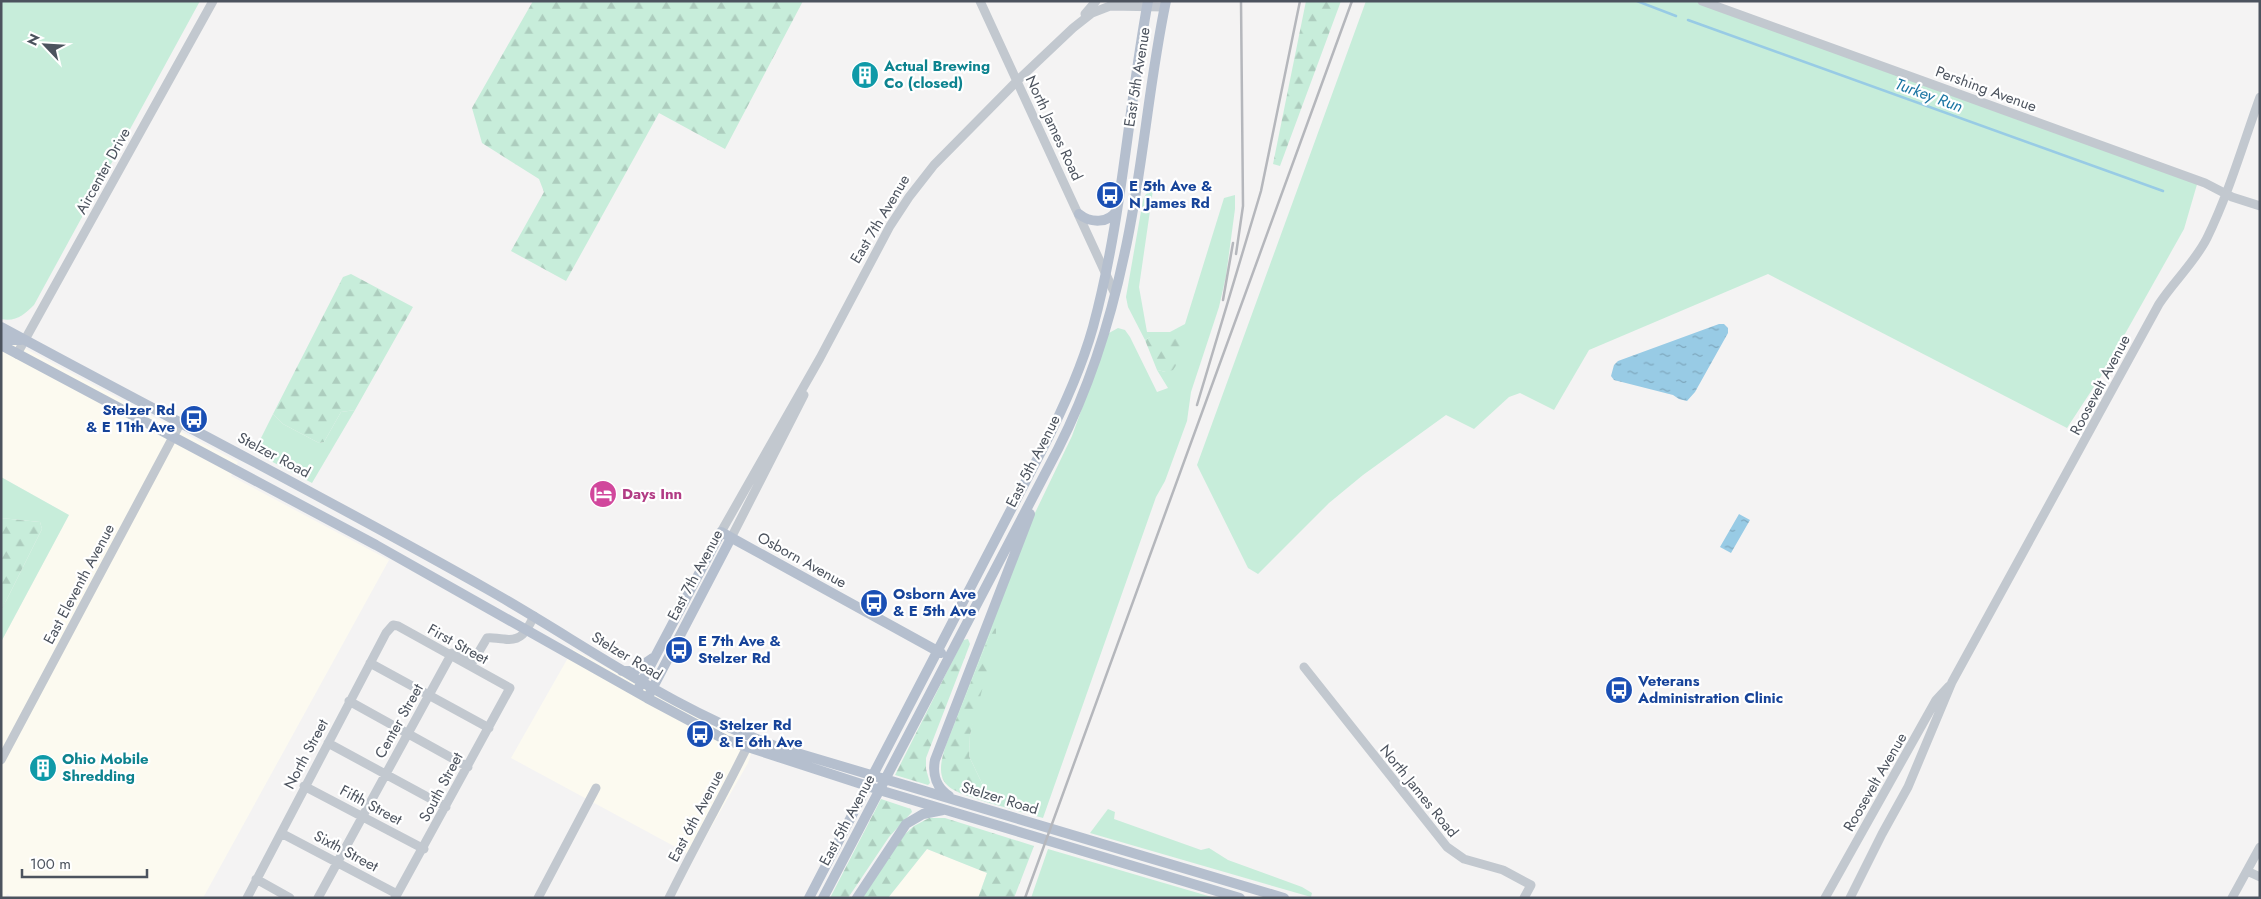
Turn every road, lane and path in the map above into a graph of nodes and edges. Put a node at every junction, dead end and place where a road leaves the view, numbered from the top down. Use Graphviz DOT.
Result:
graph roads {
  1 [pos="213,1"];
  2 [pos="980,1"];
  3 [pos="1096,1"];
  4 [pos="1702,1"];
  5 [pos="1148,4"];
  6 [pos="1165,4"];
  7 [pos="1073,28"];
  8 [pos="1017,81"];
  9 [pos="2260,97"];
  10 [pos="2225,194"];
  11 [pos="2260,206"];
  12 [pos="1117,210"];
  13 [pos="1079,214"];
  14 [pos="1106,273"];
  15 [pos="1115,294"];
  16 [pos="1,327"];
  17 [pos="1,336"];
  18 [pos="25,340"];
  19 [pos="1,345"];
  20 [pos="17,354"];
  21 [pos="820,358"];
  22 [pos="180,422"];
  23 [pos="173,436"];
  24 [pos="1058,449"];
  25 [pos="721,532"];
  26 [pos="731,538"];
  27 [pos="534,616"];
  28 [pos="393,625"];
  29 [pos="526,631"];
  30 [pos="664,641"];
  31 [pos="936,651"];
  32 [pos="451,655"];
  33 [pos="948,657"];
  34 [pos="370,664"];
  35 [pos="1304,668"];
  36 [pos="617,669"];
  37 [pos="1952,682"];
  38 [pos="510,688"];
  39 [pos="639,688"];
  40 [pos="650,694"];
  41 [pos="429,695"];
  42 [pos="349,701"];
  43 [pos="488,728"];
  44 [pos="408,734"];
  45 [pos="328,743"];
  46 [pos="747,747"];
  47 [pos="1,760"];
  48 [pos="468,767"];
  49 [pos="386,774"];
  50 [pos="304,786"];
  51 [pos="596,788"];
  52 [pos="960,802"];
  53 [pos="446,807"];
  54 [pos="946,810"];
  55 [pos="362,816"];
  56 [pos="282,833"];
  57 [pos="2260,847"];
  58 [pos="424,849"];
  59 [pos="337,862"];
  60 [pos="2247,871"];
  61 [pos="2260,877"];
  62 [pos="256,879"];
  63 [pos="396,896"];
  64 [pos="246,898"];
  65 [pos="290,898"];
  66 [pos="318,898"];
  67 [pos="538,898"];
  68 [pos="669,898"];
  69 [pos="809,898"];
  70 [pos="823,898"];
  71 [pos="857,898"];
  72 [pos="1240,898"];
  73 [pos="1284,898"];
  74 [pos="1524,898"];
  75 [pos="1825,898"];
  76 [pos="1850,898"];
  77 [pos="2232,898"];
  1 -- 18 [label="street, Aircenter Drive"];
  2 -- 8 [label="street, North James Road"];
  3 -- 7 [label="street, East 7th Avenue"];
  4 -- 10 [label="street, Pershing Avenue"];
  5 -- 6 [label="street, East 7th Avenue"];
  5 -- 7 [label="street, East 7th Avenue"];
  5 -- 12 [label="main road, East 5th Avenue"];
  6 -- 15 [label="main road, East 5th Avenue"];
  7 -- 8 [label="street, East 7th Avenue"];
  8 -- 13 [label="street, North James Road"];
  8 -- 21 [label="street, East 7th Avenue"];
  9 -- 10 [label="street, Roosevelt Avenue"];
  10 -- 11 [label="street, Pershing Avenue"];
  10 -- 37 [label="street, Roosevelt Avenue"];
  12 -- 13 [label="main road"];
  12 -- 14 [label="main road, East 5th Avenue"];
  13 -- 14 [label="street, North James Road"];
  14 -- 15 [label="street, North James Road"];
  14 -- 31 [label="main road, East 5th Avenue"];
  15 -- 24 [label="main road, East 5th Avenue"];
  16 -- 18 [label="main road, Stelzer Road"];
  17 -- 18 [label="main road"];
  18 -- 20 [label="street, Aircenter Drive"];
  18 -- 22 [label="main road, Stelzer Road"];
  19 -- 20 [label="main road, Stelzer Road"];
  20 -- 23 [label="main road, Stelzer Road"];
  21 -- 25 [label="street, East 7th Avenue"];
  21 -- 26 [label="street, East 7th Avenue"];
  22 -- 23 [label="street, East Eleventh Avenue"];
  22 -- 27 [label="main road, Stelzer Road"];
  23 -- 29 [label="main road, Stelzer Road"];
  23 -- 47 [label="street, East Eleventh Avenue"];
  24 -- 33 [label="main road, East 5th Avenue"];
  24 -- 52 [label="main road"];
  25 -- 26 [label="main road, Osborn Avenue"];
  25 -- 30 [label="main road, East 7th Avenue"];
  26 -- 31 [label="main road, Osborn Avenue"];
  26 -- 40 [label="main road, East 7th Avenue"];
  27 -- 29 [label="street"];
  27 -- 36 [label="main road, Stelzer Road"];
  28 -- 32 [label="street, First Street"];
  28 -- 34 [label="street, North Street"];
  29 -- 32 [label="street"];
  29 -- 39 [label="main road, Stelzer Road"];
  30 -- 36 [label="main road"];
  30 -- 39 [label="main road, East 7th Avenue"];
  31 -- 33 [label="main road, Osborn Avenue"];
  31 -- 69 [label="main road, East 5th Avenue"];
  32 -- 38 [label="street, First Street"];
  32 -- 41 [label="street, Center Street"];
  33 -- 70 [label="main road, East 5th Avenue"];
  34 -- 41 [label="street"];
  34 -- 42 [label="street, North Street"];
  35 -- 74 [label="street, North James Road"];
  36 -- 39 [label="main road, Stelzer Road"];
  37 -- 75 [label="street, Roosevelt Avenue"];
  37 -- 76 [label="street, Roosevelt Avenue"];
  38 -- 43 [label="street, South Street"];
  39 -- 40 [label="main road, Stelzer Road"];
  40 -- 46 [label="main road, Stelzer Road"];
  40 -- 52 [label="main road, Stelzer Road"];
  41 -- 43 [label="street"];
  41 -- 44 [label="street, Center Street"];
  42 -- 44 [label="street"];
  42 -- 45 [label="street, North Street"];
  43 -- 48 [label="street, South Street"];
  44 -- 48 [label="street"];
  44 -- 49 [label="street, Center Street"];
  45 -- 49 [label="street"];
  45 -- 50 [label="street, North Street"];
  46 -- 54 [label="main road, Stelzer Road"];
  46 -- 68 [label="street, East 6th Avenue"];
  48 -- 53 [label="street, South Street"];
  49 -- 53 [label="street"];
  49 -- 55 [label="street, Center Street"];
  50 -- 55 [label="street, Fifth Street"];
  50 -- 56 [label="street, North Street"];
  51 -- 67 [label="street"];
  52 -- 73 [label="main road, Stelzer Road"];
  53 -- 58 [label="street, South Street"];
  54 -- 71 [label="main road"];
  54 -- 72 [label="main road, Stelzer Road"];
  55 -- 58 [label="street, Fifth Street"];
  55 -- 59 [label="street, Center Street"];
  56 -- 59 [label="street, Sixth Street"];
  56 -- 62 [label="street, North Street"];
  57 -- 60 [label="street"];
  58 -- 63 [label="street, South Street"];
  59 -- 63 [label="street, Sixth Street"];
  59 -- 66 [label="street, Center Street"];
  60 -- 61 [label="street"];
  60 -- 77 [label="street"];
  62 -- 64 [label="street, North Street"];
  62 -- 65 [label="street"];
}
